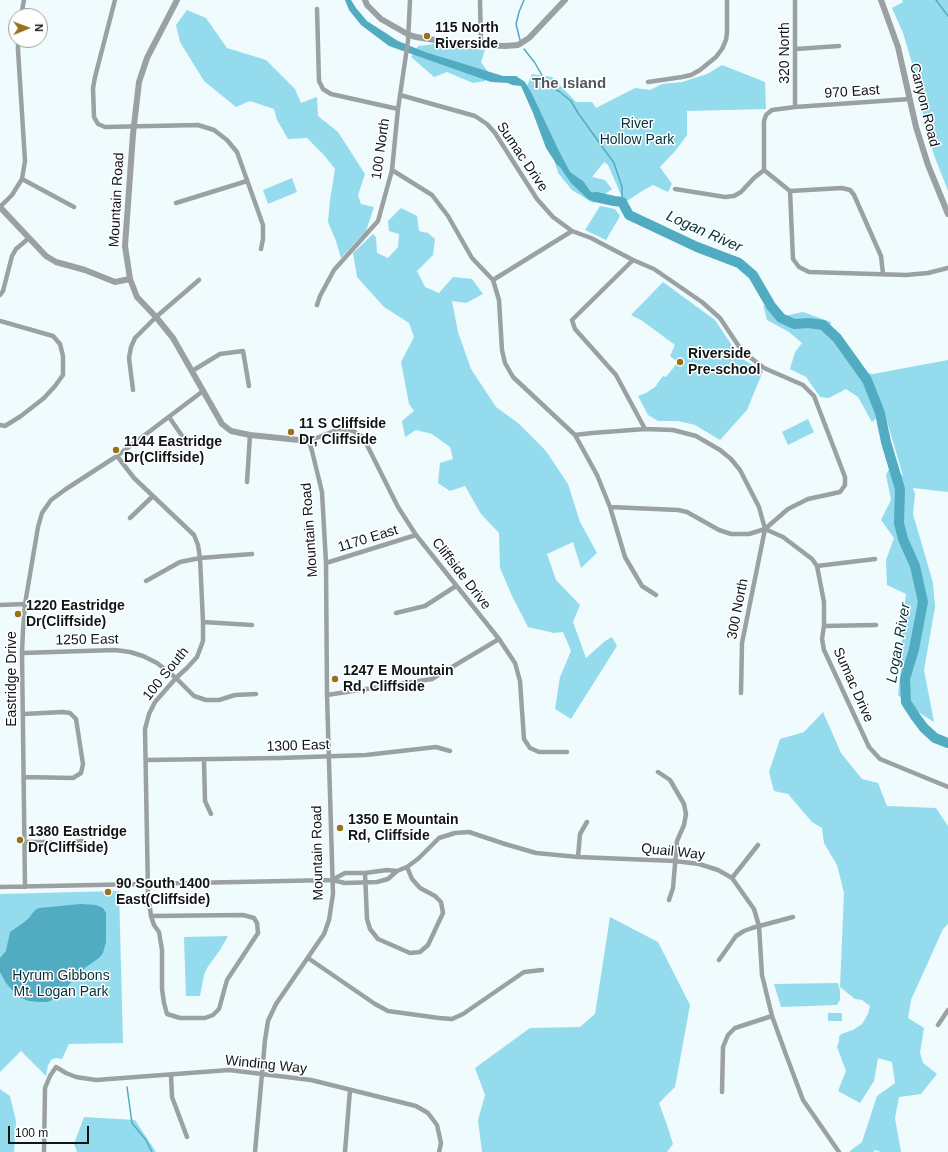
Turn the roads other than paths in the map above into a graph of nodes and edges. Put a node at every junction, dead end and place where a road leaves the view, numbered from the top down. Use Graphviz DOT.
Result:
graph roads {
  1 [pos="115,0"];
  2 [pos="177,0"];
  3 [pos="365,0"];
  4 [pos="410,0"];
  5 [pos="480,0"];
  6 [pos="565,0"];
  7 [pos="727,0"];
  8 [pos="795,0"];
  9 [pos="881,0"];
  10 [pos="317,9"];
  11 [pos="408,35"];
  12 [pos="481,45"];
  13 [pos="839,46"];
  14 [pos="18,48"];
  15 [pos="796,49"];
  16 [pos="648,82"];
  17 [pos="400,95"];
  18 [pos="910,99"];
  19 [pos="796,106"];
  20 [pos="398,109"];
  21 [pos="134,127"];
  22 [pos="392,170"];
  23 [pos="764,170"];
  24 [pos="22,179"];
  25 [pos="247,181"];
  26 [pos="676,189"];
  27 [pos="790,191"];
  28 [pos="176,203"];
  29 [pos="0,207"];
  30 [pos="74,207"];
  31 [pos="948,214"];
  32 [pos="572,231"];
  33 [pos="29,238"];
  34 [pos="261,249"];
  35 [pos="633,260"];
  36 [pos="948,268"];
  37 [pos="883,274"];
  38 [pos="130,279"];
  39 [pos="199,280"];
  40 [pos="493,280"];
  41 [pos="0,295"];
  42 [pos="317,305"];
  43 [pos="156,317"];
  44 [pos="0,321"];
  45 [pos="192,370"];
  46 [pos="249,386"];
  47 [pos="133,390"];
  48 [pos="203,391"];
  49 [pos="169,417"];
  50 [pos="0,425"];
  51 [pos="645,429"];
  52 [pos="250,435"];
  53 [pos="575,435"];
  54 [pos="309,441"];
  55 [pos="187,442"];
  56 [pos="117,456"];
  57 [pos="247,482"];
  58 [pos="153,496"];
  59 [pos="610,507"];
  60 [pos="130,518"];
  61 [pos="765,530"];
  62 [pos="416,535"];
  63 [pos="252,554"];
  64 [pos="200,558"];
  65 [pos="875,559"];
  66 [pos="326,563"];
  67 [pos="816,566"];
  68 [pos="146,581"];
  69 [pos="456,586"];
  70 [pos="656,595"];
  71 [pos="25,604"];
  72 [pos="0,605"];
  73 [pos="396,613"];
  74 [pos="203,622"];
  75 [pos="876,624"];
  76 [pos="252,625"];
  77 [pos="824,626"];
  78 [pos="498,639"];
  79 [pos="22,653"];
  80 [pos="176,678"];
  81 [pos="741,693"];
  82 [pos="256,694"];
  83 [pos="327,694"];
  84 [pos="22,714"];
  85 [pos="450,751"];
  86 [pos="567,752"];
  87 [pos="329,757"];
  88 [pos="146,760"];
  89 [pos="204,760"];
  90 [pos="658,772"];
  91 [pos="24,777"];
  92 [pos="948,787"];
  93 [pos="211,814"];
  94 [pos="587,822"];
  95 [pos="82,841"];
  96 [pos="24,842"];
  97 [pos="758,845"];
  98 [pos="578,857"];
  99 [pos="675,861"];
  100 [pos="407,867"];
  101 [pos="397,871"];
  102 [pos="365,873"];
  103 [pos="732,878"];
  104 [pos="332,880"];
  105 [pos="366,883"];
  106 [pos="148,884"];
  107 [pos="0,887"];
  108 [pos="25,887"];
  109 [pos="669,900"];
  110 [pos="151,916"];
  111 [pos="793,917"];
  112 [pos="759,926"];
  113 [pos="308,958"];
  114 [pos="719,960"];
  115 [pos="542,970"];
  116 [pos="948,1010"];
  117 [pos="772,1016"];
  118 [pos="938,1025"];
  119 [pos="171,1075"];
  120 [pos="262,1075"];
  121 [pos="350,1090"];
  122 [pos="722,1092"];
  123 [pos="188,1137"];
  124 [pos="44,1152"];
  125 [pos="255,1152"];
  126 [pos="345,1152"];
  127 [pos="439,1152"];
  128 [pos="839,1152"];
  1 -- 21 [label="street"];
  2 -- 21 [label="street, Mountain Road"];
  3 -- 11 [label="street"];
  4 -- 11 [label="street, 100 North"];
  5 -- 12 [label="street"];
  6 -- 12 [label="street"];
  7 -- 16 [label="street"];
  8 -- 15 [label="street, 320 North"];
  9 -- 18 [label="street, Canyon Road"];
  10 -- 20 [label="street"];
  11 -- 12 [label="street"];
  11 -- 17 [label="street, 100 North"];
  13 -- 15 [label="street"];
  14 -- 24 [label="street"];
  15 -- 19 [label="street, 320 North"];
  17 -- 20 [label="street, 100 North"];
  17 -- 32 [label="street, Sumac Drive"];
  18 -- 19 [label="street, 970 East"];
  18 -- 31 [label="street, Canyon Road"];
  19 -- 23 [label="street, 970 East"];
  20 -- 22 [label="street, 100 North"];
  21 -- 25 [label="street"];
  21 -- 38 [label="street, Mountain Road"];
  22 -- 40 [label="street"];
  22 -- 42 [label="street, 100 North"];
  23 -- 26 [label="street"];
  23 -- 27 [label="street"];
  24 -- 29 [label="street"];
  24 -- 30 [label="street"];
  25 -- 28 [label="street"];
  25 -- 34 [label="street"];
  27 -- 37 [label="street"];
  27 -- 37 [label="street"];
  29 -- 33 [label="street"];
  32 -- 35 [label="street, Sumac Drive"];
  32 -- 40 [label="street"];
  33 -- 38 [label="street"];
  33 -- 41 [label="street"];
  35 -- 51 [label="street"];
  35 -- 61 [label="street, Sumac Drive"];
  36 -- 37 [label="street"];
  38 -- 43 [label="street, Mountain Road"];
  39 -- 43 [label="street"];
  40 -- 53 [label="street"];
  43 -- 45 [label="street, Mountain Road"];
  43 -- 47 [label="street"];
  44 -- 50 [label="street"];
  45 -- 46 [label="street"];
  45 -- 48 [label="street, Mountain Road"];
  48 -- 49 [label="street, Eastridge Drive"];
  48 -- 52 [label="street, Mountain Road"];
  49 -- 55 [label="street"];
  49 -- 56 [label="street, Eastridge Drive"];
  51 -- 53 [label="street"];
  51 -- 61 [label="street"];
  52 -- 54 [label="street, Mountain Road"];
  52 -- 57 [label="street"];
  53 -- 59 [label="street"];
  54 -- 62 [label="street, Cliffside Drive"];
  54 -- 66 [label="street, Mountain Road"];
  56 -- 58 [label="street, 100 South"];
  56 -- 71 [label="street, Eastridge Drive"];
  58 -- 60 [label="street"];
  58 -- 64 [label="street, 100 South"];
  59 -- 61 [label="street"];
  59 -- 70 [label="street"];
  61 -- 67 [label="street"];
  61 -- 81 [label="street, 300 North"];
  62 -- 66 [label="street, 1170 East"];
  62 -- 69 [label="street, Cliffside Drive"];
  63 -- 64 [label="street"];
  64 -- 68 [label="street"];
  64 -- 74 [label="street, 100 South"];
  65 -- 67 [label="street"];
  66 -- 83 [label="street, Mountain Road"];
  67 -- 77 [label="street, Sumac Drive"];
  69 -- 73 [label="street"];
  69 -- 78 [label="street, Cliffside Drive"];
  71 -- 72 [label="street"];
  71 -- 79 [label="street, Eastridge Drive"];
  74 -- 76 [label="street"];
  74 -- 80 [label="street, 100 South"];
  75 -- 77 [label="street"];
  77 -- 92 [label="street, Sumac Drive"];
  78 -- 83 [label="street"];
  78 -- 86 [label="street, Cliffside Drive"];
  79 -- 80 [label="street, 1250 East"];
  79 -- 84 [label="street, Eastridge Drive"];
  80 -- 82 [label="street, 1250 East"];
  80 -- 88 [label="street, 100 South"];
  83 -- 87 [label="street, Mountain Road"];
  84 -- 91 [label="street, Eastridge Drive"];
  84 -- 91 [label="street"];
  85 -- 87 [label="street, 1300 East"];
  87 -- 89 [label="street, 1300 East"];
  87 -- 104 [label="street, Mountain Road"];
  88 -- 89 [label="street, 1300 East"];
  88 -- 106 [label="street, 100 South"];
  89 -- 93 [label="street"];
  90 -- 99 [label="street"];
  91 -- 96 [label="street, Eastridge Drive"];
  94 -- 98 [label="street"];
  95 -- 96 [label="street"];
  96 -- 108 [label="street, Eastridge Drive"];
  97 -- 103 [label="street"];
  98 -- 99 [label="street, Quail Way"];
  98 -- 100 [label="street, Quail Way"];
  99 -- 103 [label="street, Quail Way"];
  99 -- 109 [label="street"];
  100 -- 101 [label="street, Quail Way"];
  100 -- 105 [label="street"];
  101 -- 102 [label="street, Quail Way"];
  101 -- 105 [label="street, Quail Way"];
  102 -- 104 [label="street, Quail Way"];
  102 -- 105 [label="street"];
  103 -- 112 [label="street, Quail Way"];
  104 -- 105 [label="street, Quail Way"];
  104 -- 106 [label="street"];
  104 -- 113 [label="street, Mountain Road"];
  106 -- 108 [label="street"];
  106 -- 110 [label="street, 100 South"];
  107 -- 108 [label="street"];
  110 -- 110 [label="street, 100 South"];
  111 -- 112 [label="street"];
  112 -- 114 [label="street"];
  112 -- 117 [label="street, Quail Way"];
  113 -- 115 [label="street"];
  113 -- 120 [label="street, Mountain Road"];
  116 -- 118 [label="street"];
  117 -- 122 [label="street"];
  117 -- 128 [label="street, Quail Way"];
  119 -- 120 [label="street, Winding Way"];
  119 -- 123 [label="street"];
  119 -- 124 [label="street, Winding Way"];
  120 -- 121 [label="street, Winding Way"];
  120 -- 125 [label="street, Mountain Road"];
  121 -- 126 [label="street"];
  121 -- 127 [label="street, Winding Way"];
}
